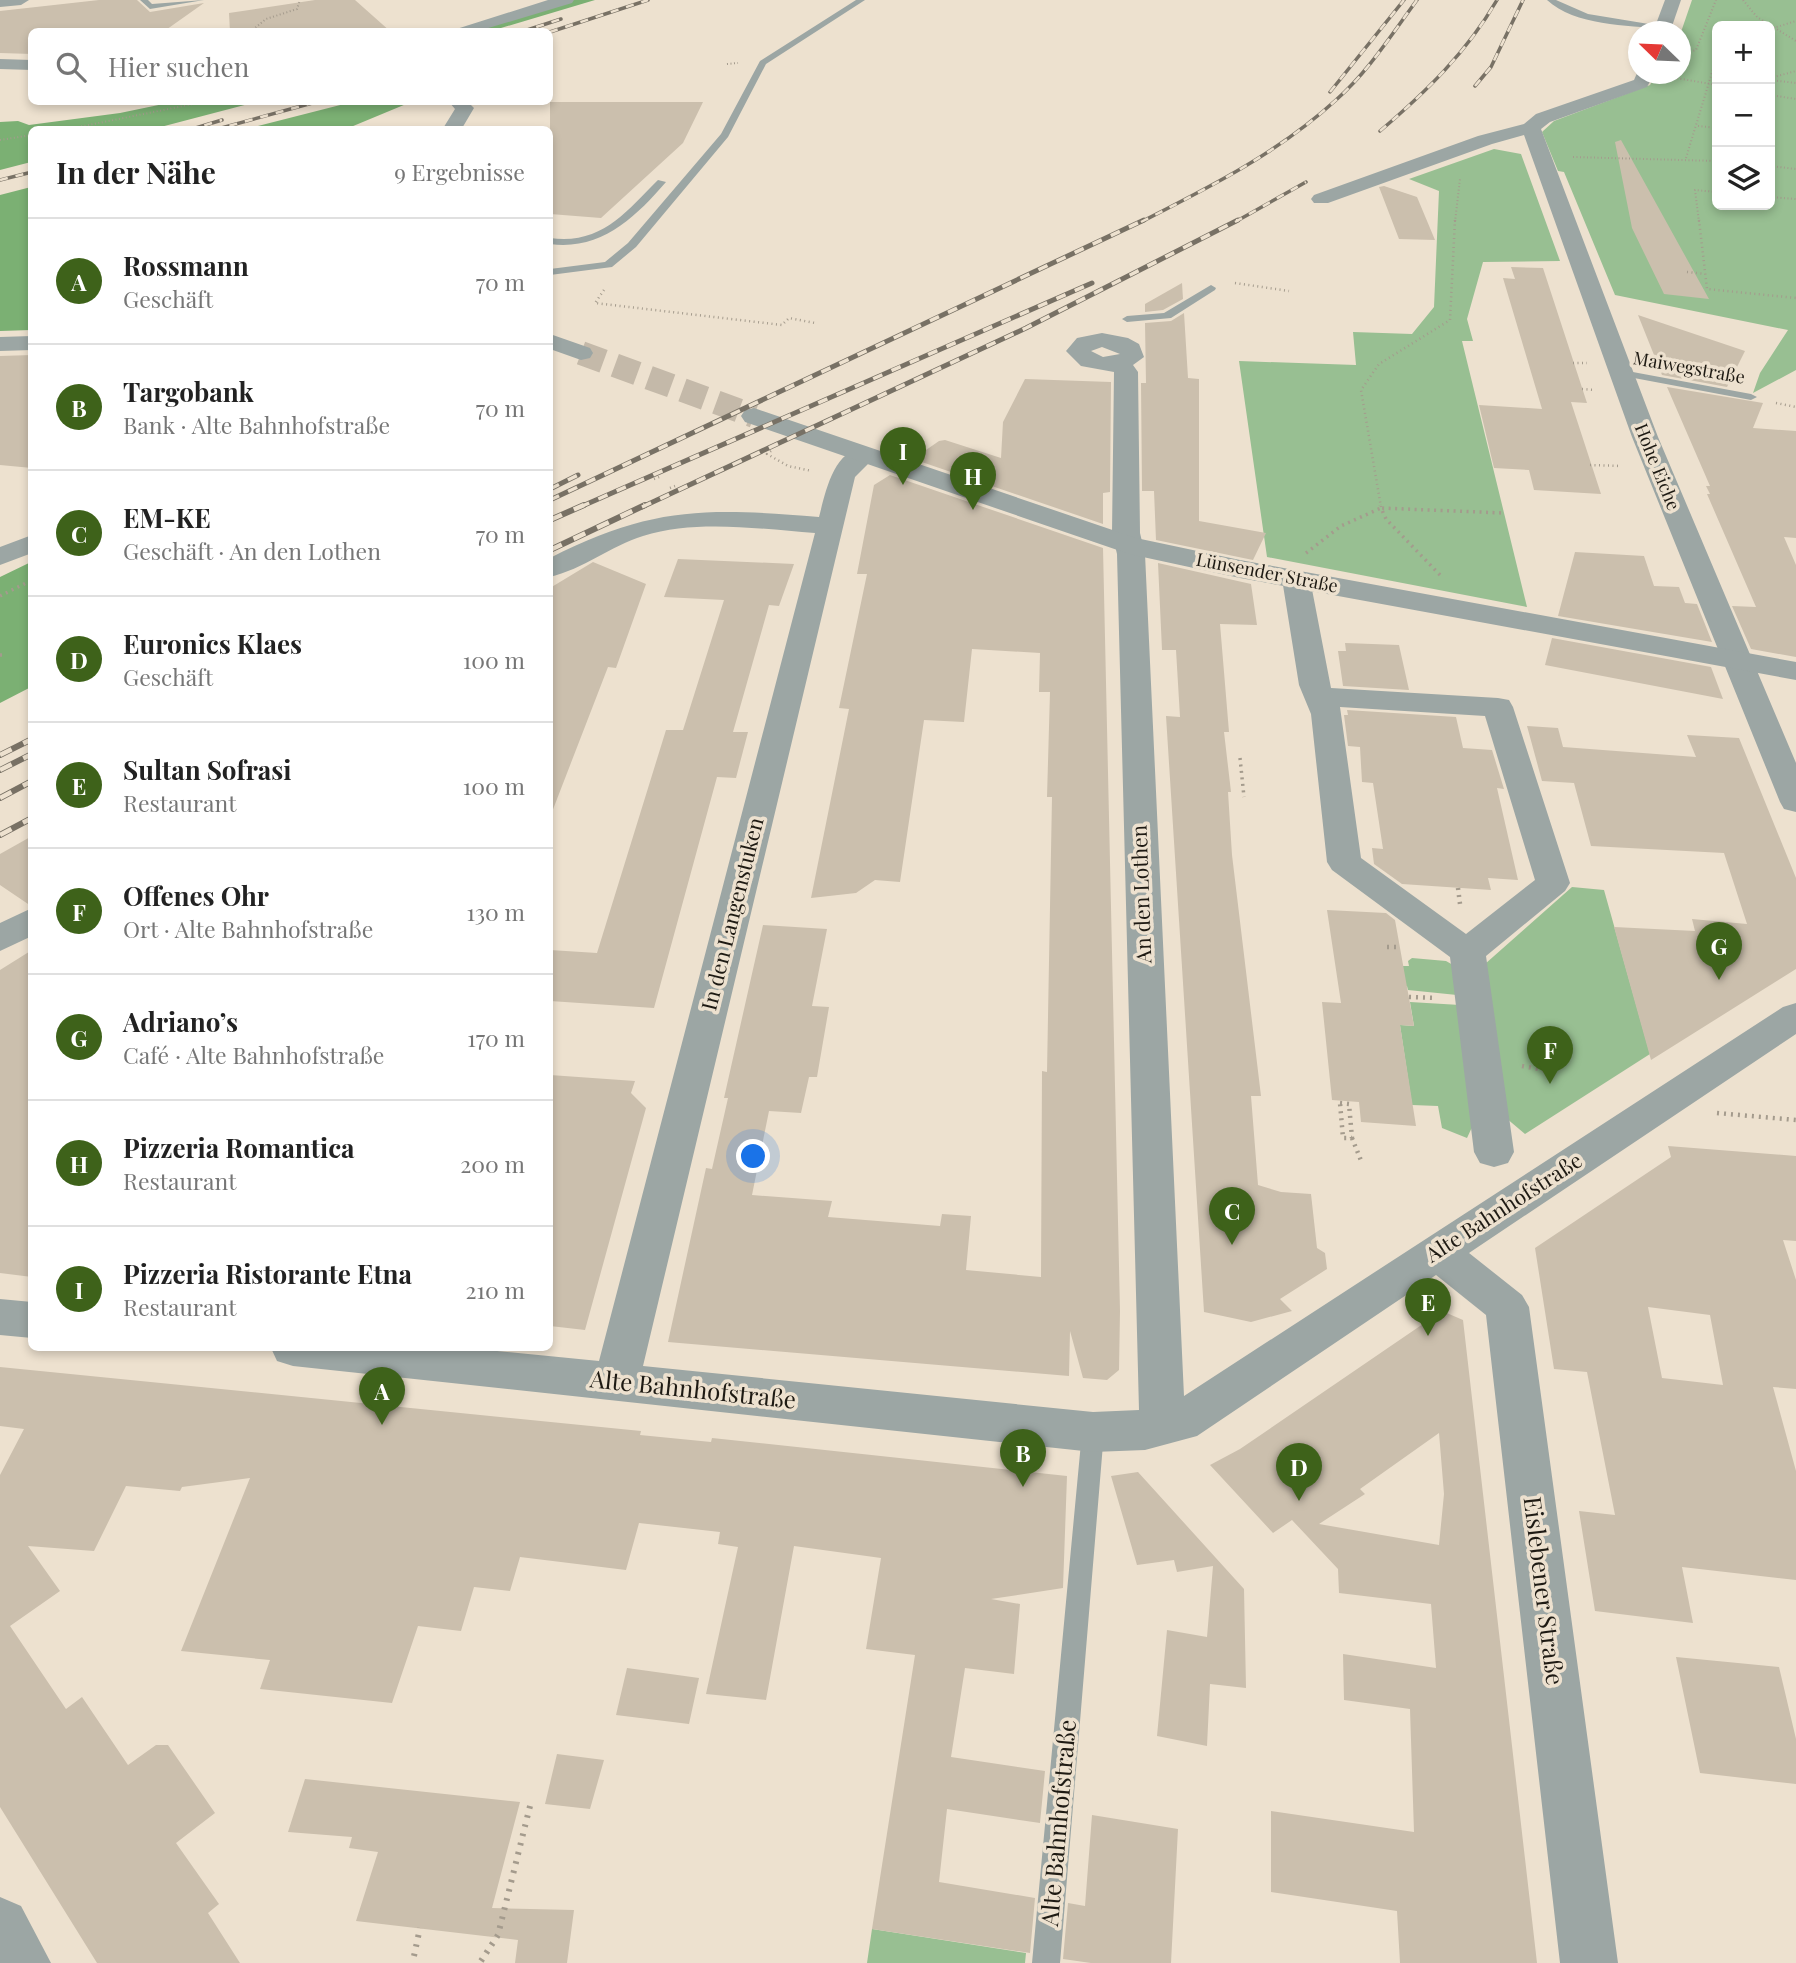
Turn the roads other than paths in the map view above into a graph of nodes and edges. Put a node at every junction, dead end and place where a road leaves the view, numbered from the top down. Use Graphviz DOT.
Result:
graph roads {
  1 [pos="21,0"];
  2 [pos="144,0"];
  3 [pos="200,0"];
  4 [pos="566,0"];
  5 [pos="861,0"];
  6 [pos="1551,0"];
  7 [pos="1673,0"];
  8 [pos="0,2"];
  9 [pos="1665,21"];
  10 [pos="1628,23"];
  11 [pos="469,28"];
  12 [pos="0,64"];
  13 [pos="28,65"];
  14 [pos="1638,84"];
  15 [pos="462,105"];
  16 [pos="454,126"];
  17 [pos="1531,128"];
  18 [pos="662,182"];
  19 [pos="1321,199"];
  20 [pos="553,242"];
  21 [pos="553,272"];
  22 [pos="1212,288"];
  23 [pos="553,342"];
  24 [pos="28,343"];
  25 [pos="0,344"];
  26 [pos="581,353"];
  27 [pos="1123,354"];
  28 [pos="1622,373"];
  29 [pos="1751,397"];
  30 [pos="754,416"];
  31 [pos="864,455"];
  32 [pos="830,526"];
  33 [pos="28,545"];
  34 [pos="1129,545"];
  35 [pos="0,557"];
  36 [pos="553,567"];
  37 [pos="1296,579"];
  38 [pos="1735,660"];
  39 [pos="1796,671"];
  40 [pos="1319,697"];
  41 [pos="1796,802"];
  42 [pos="28,922"];
  43 [pos="0,939"];
  44 [pos="1466,952"];
  45 [pos="1796,1016"];
  46 [pos="1493,1152"];
  47 [pos="1437,1252"];
  48 [pos="0,1317"];
  49 [pos="28,1320"];
  50 [pos="322,1351"];
  51 [pos="616,1382"];
  52 [pos="1162,1426"];
  53 [pos="1093,1432"];
  54 [pos="0,1927"];
  55 [pos="21,1963"];
  56 [pos="1046,1963"];
  57 [pos="1590,1963"];
  1 -- 8 [label="street"];
  2 -- 3 [label="lane"];
  4 -- 11 [label="street"];
  5 -- 21 [label="lane"];
  6 -- 10 [label="lane"];
  7 -- 9 [label="street"];
  12 -- 13 [label="street"];
  14 -- 17 [label="street"];
  15 -- 16 [label="street"];
  17 -- 19 [label="street"];
  17 -- 28 [label="street, Hohe Eiche"];
  18 -- 20 [label="lane"];
  22 -- 27 [label="lane"];
  23 -- 26 [label="street"];
  24 -- 25 [label="street"];
  27 -- 34 [label="street, An den Lothen"];
  28 -- 29 [label="lane, Maiwegstraße"];
  28 -- 38 [label="street, Hohe Eiche"];
  30 -- 31 [label="street, Lünsender Straße"];
  31 -- 32 [label="street, In den Langenstuken"];
  31 -- 34 [label="street, Lünsender Straße"];
  32 -- 36 [label="street"];
  32 -- 51 [label="street, In den Langenstuken"];
  33 -- 35 [label="street"];
  34 -- 37 [label="street, Lünsender Straße"];
  34 -- 52 [label="street, An den Lothen"];
  37 -- 38 [label="street, Lünsender Straße"];
  37 -- 40 [label="street"];
  38 -- 39 [label="street, Lünsender Straße"];
  38 -- 41 [label="street, Hohe Eiche"];
  40 -- 44 [label="street"];
  40 -- 44 [label="street"];
  42 -- 43 [label="street"];
  44 -- 46 [label="street"];
  45 -- 47 [label="street, Alte Bahnhofstraße"];
  47 -- 52 [label="street, Alte Bahnhofstraße"];
  47 -- 57 [label="street, Eislebener Straße"];
  48 -- 49 [label="street"];
  50 -- 51 [label="street, Alte Bahnhofstraße"];
  51 -- 53 [label="street, Alte Bahnhofstraße"];
  52 -- 53 [label="street, Alte Bahnhofstraße"];
  53 -- 56 [label="lane, Alte Bahnhofstraße"];
  54 -- 55 [label="street"];
}
